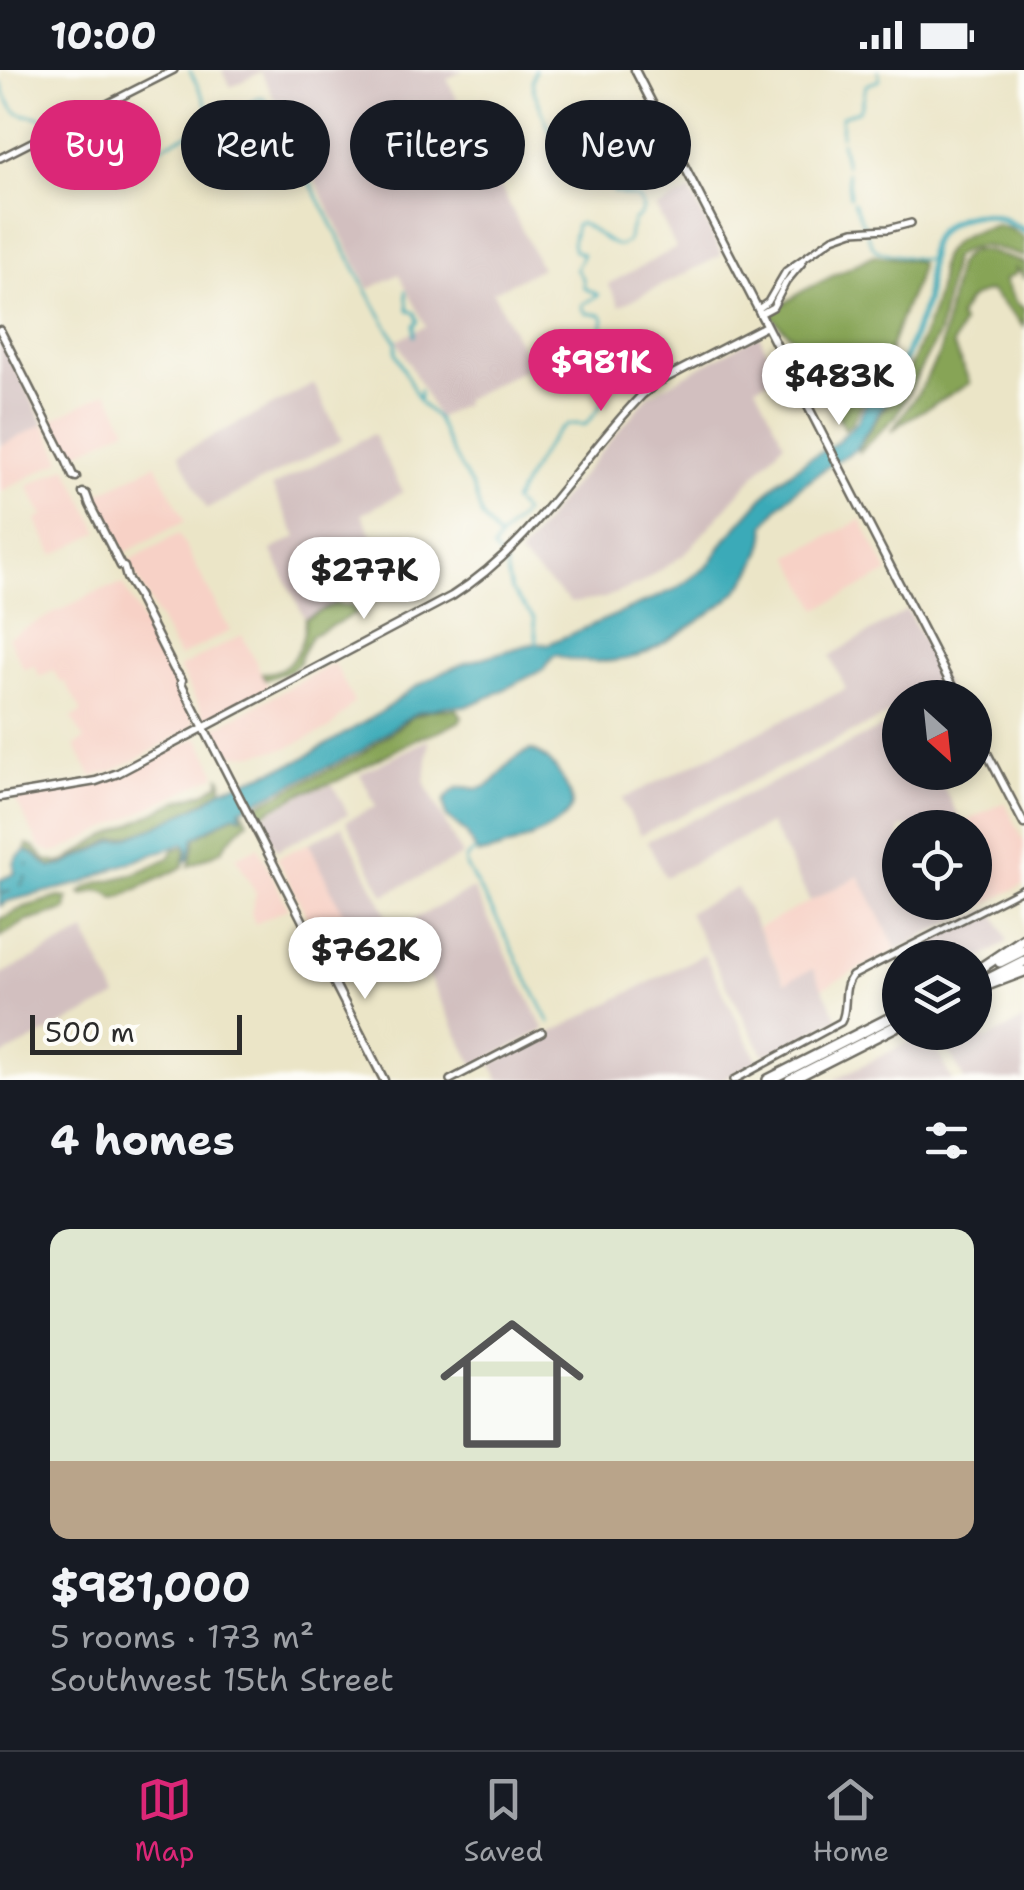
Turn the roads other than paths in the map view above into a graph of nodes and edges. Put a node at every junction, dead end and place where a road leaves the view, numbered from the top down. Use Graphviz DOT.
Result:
graph roads {
  1 [pos="174,70"];
  2 [pos="635,70"];
  3 [pos="0,158"];
  4 [pos="911,223"];
  5 [pos="759,312"];
  6 [pos="766,326"];
  7 [pos="0,330"];
  8 [pos="949,680"];
  9 [pos="204,728"];
  10 [pos="992,763"];
  11 [pos="0,797"];
  12 [pos="1024,824"];
  13 [pos="1024,888"];
  14 [pos="1024,939"];
  15 [pos="1024,950"];
  16 [pos="992,961"];
  17 [pos="1024,961"];
  18 [pos="992,965"];
  19 [pos="1024,971"];
  20 [pos="992,978"];
  21 [pos="992,981"];
  22 [pos="882,1021"];
  23 [pos="542,1032"];
  24 [pos="882,1033"];
  25 [pos="384,1080"];
  26 [pos="450,1080"];
  27 [pos="734,1080"];
  28 [pos="768,1080"];
  29 [pos="790,1080"];
  1 -- 3 [label="street"];
  2 -- 5 [label="main road"];
  4 -- 5 [label="street"];
  5 -- 6 [label="main road"];
  6 -- 8 [label="main road"];
  6 -- 9 [label="main road"];
  7 -- 9 [label="main road"];
  9 -- 11 [label="main road"];
  9 -- 25 [label="main road"];
  10 -- 12 [label="main road"];
  13 -- 27 [label="street"];
  14 -- 16 [label="highway"];
  15 -- 18 [label="highway"];
  17 -- 20 [label="highway"];
  19 -- 21 [label="highway"];
  22 -- 28 [label="highway"];
  23 -- 26 [label="street"];
  24 -- 29 [label="highway"];
}
